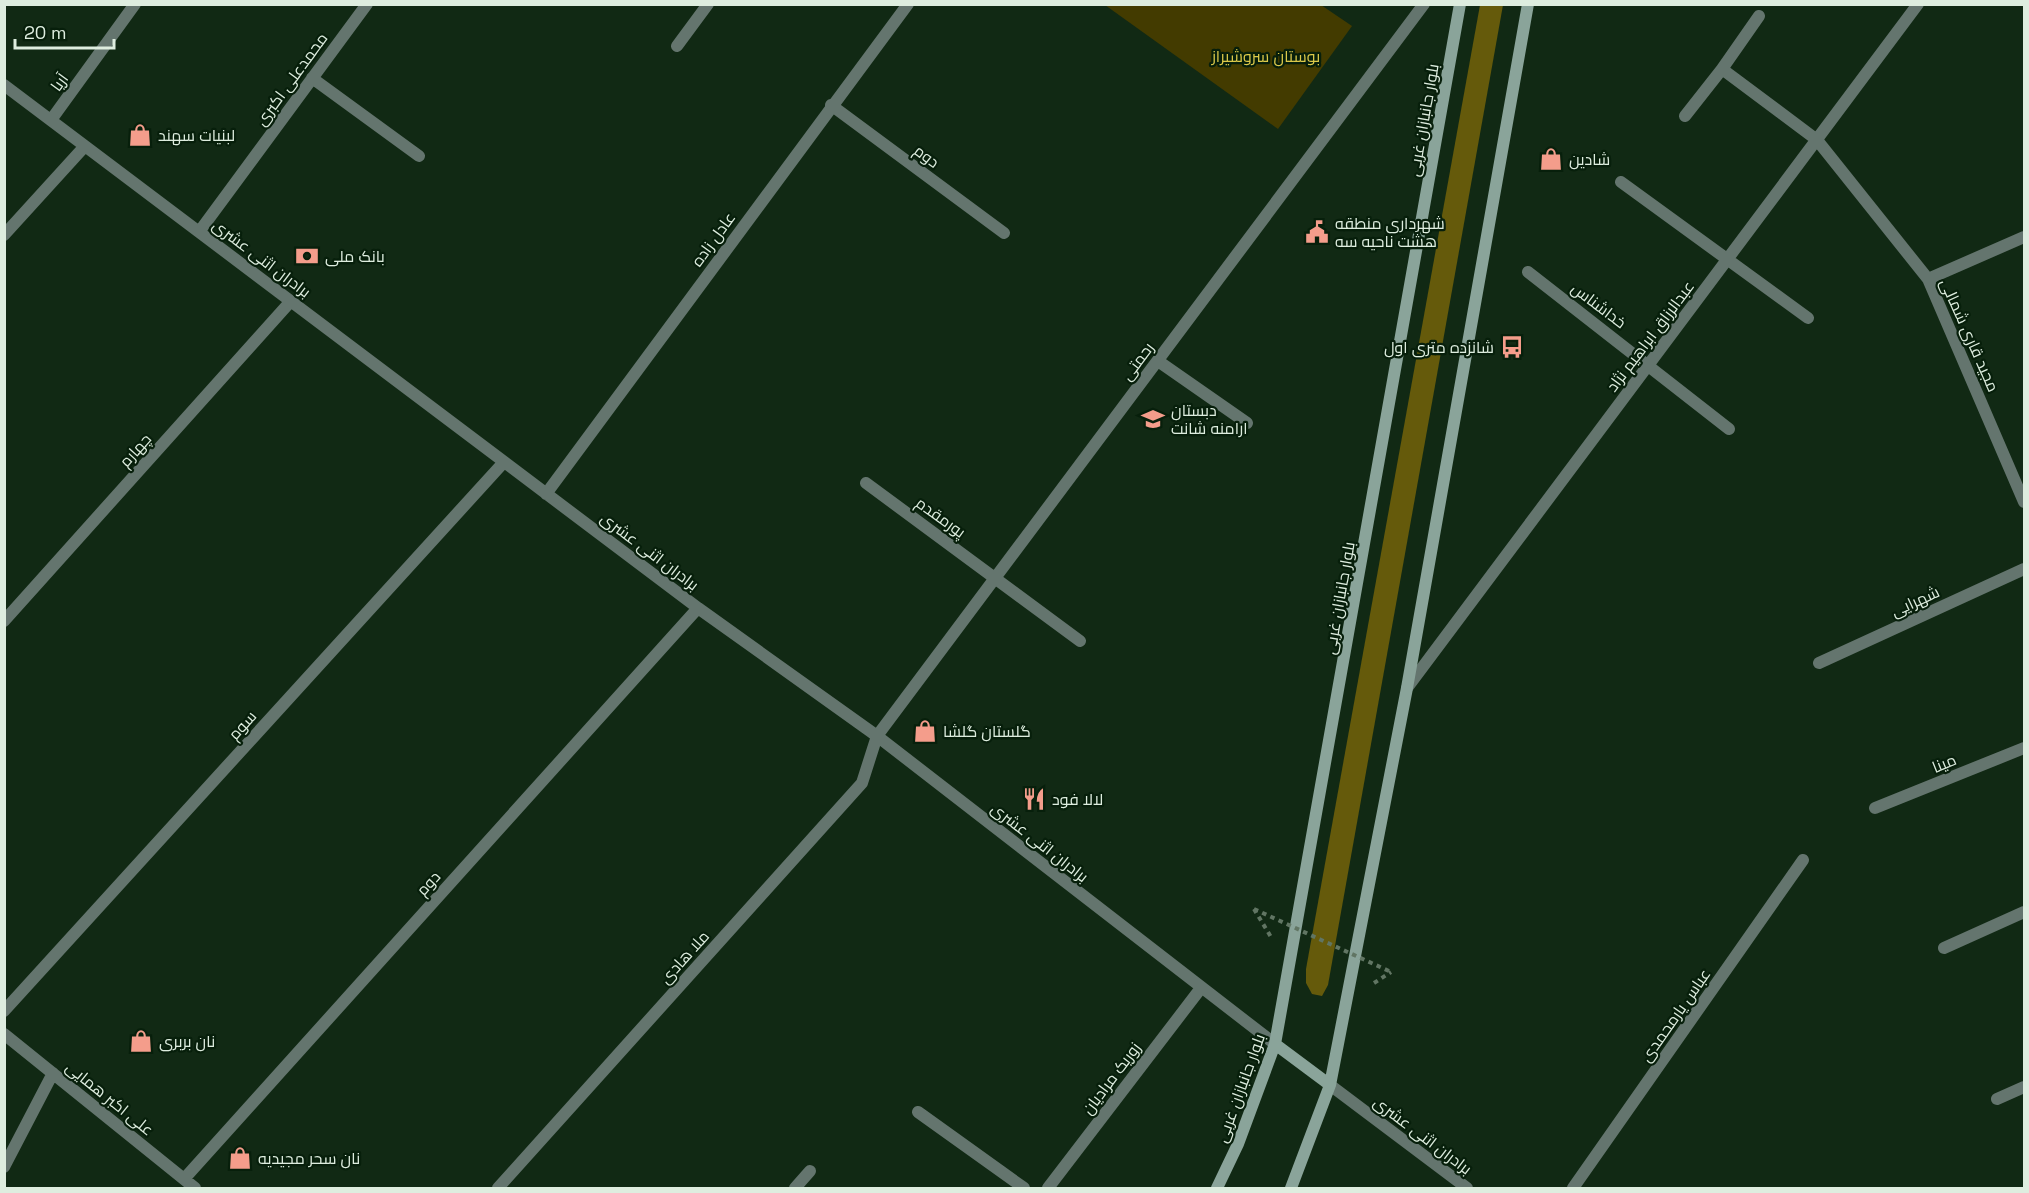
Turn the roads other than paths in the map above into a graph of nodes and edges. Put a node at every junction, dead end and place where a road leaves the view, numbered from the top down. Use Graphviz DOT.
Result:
graph roads {
  1 [pos="135,4"];
  2 [pos="367,4"];
  3 [pos="708,4"];
  4 [pos="908,4"];
  5 [pos="1424,4"];
  6 [pos="1460,4"];
  7 [pos="1528,4"];
  8 [pos="1918,4"];
  9 [pos="1759,16"];
  10 [pos="677,46"];
  11 [pos="1722,69"];
  12 [pos="312,78"];
  13 [pos="4,85"];
  14 [pos="831,105"];
  15 [pos="1685,116"];
  16 [pos="51,120"];
  17 [pos="1817,140"];
  18 [pos="86,146"];
  19 [pos="419,156"];
  20 [pos="1621,182"];
  21 [pos="199,232"];
  22 [pos="1004,233"];
  23 [pos="4,235"];
  24 [pos="2025,237"];
  25 [pos="1727,261"];
  26 [pos="1528,272"];
  27 [pos="1928,279"];
  28 [pos="291,301"];
  29 [pos="1808,318"];
  30 [pos="1158,361"];
  31 [pos="1649,364"];
  32 [pos="1247,423"];
  33 [pos="1729,429"];
  34 [pos="504,462"];
  35 [pos="866,483"];
  36 [pos="546,494"];
  37 [pos="2025,502"];
  38 [pos="2025,569"];
  39 [pos="996,578"];
  40 [pos="698,608"];
  41 [pos="4,621"];
  42 [pos="1080,641"];
  43 [pos="1819,663"];
  44 [pos="1407,688"];
  45 [pos="877,736"];
  46 [pos="2025,748"];
  47 [pos="1875,808"];
  48 [pos="1803,860"];
  49 [pos="2025,912"];
  50 [pos="1944,948"];
  51 [pos="1201,988"];
  52 [pos="4,1011"];
  53 [pos="4,1034"];
  54 [pos="1275,1044"];
  55 [pos="53,1073"];
  56 [pos="1330,1085"];
  57 [pos="2025,1087"];
  58 [pos="1997,1100"];
  59 [pos="918,1112"];
  60 [pos="4,1167"];
  61 [pos="810,1171"];
  62 [pos="184,1179"];
  63 [pos="195,1188"];
  64 [pos="498,1188"];
  65 [pos="795,1188"];
  66 [pos="1024,1188"];
  67 [pos="1048,1188"];
  68 [pos="1217,1188"];
  69 [pos="1291,1188"];
  70 [pos="1467,1188"];
  71 [pos="1574,1188"];
  1 -- 16 [label="street, آریا"];
  2 -- 12 [label="street, محمدعلی اکبری"];
  3 -- 10 [label="street"];
  4 -- 14 [label="street, عادل زاده"];
  5 -- 30 [label="street, رحمتی"];
  6 -- 54 [label="main road, بلوار جانبازان غربی"];
  7 -- 44 [label="main road"];
  8 -- 17 [label="street, عبدالرزاق ابراهیم نژاد"];
  9 -- 11 [label="street"];
  11 -- 15 [label="street"];
  11 -- 17 [label="street, مجید قاری شمالی"];
  12 -- 19 [label="street"];
  12 -- 21 [label="street, محمدعلی اکبری"];
  13 -- 16 [label="street, برادران اثنی عشری"];
  14 -- 22 [label="street, دوم"];
  14 -- 36 [label="street, عادل زاده"];
  16 -- 18 [label="street, برادران اثنی عشری"];
  17 -- 25 [label="street, عبدالرزاق ابراهیم نژاد"];
  17 -- 27 [label="street, مجید قاری شمالی"];
  18 -- 21 [label="street, برادران اثنی عشری"];
  18 -- 23 [label="street"];
  20 -- 25 [label="street"];
  21 -- 28 [label="street, برادران اثنی عشری"];
  24 -- 27 [label="street"];
  25 -- 29 [label="street"];
  25 -- 31 [label="street, عبدالرزاق ابراهیم نژاد"];
  26 -- 31 [label="street, خداشناس"];
  27 -- 37 [label="street, مجید قاری شمالی"];
  28 -- 34 [label="street, برادران اثنی عشری"];
  28 -- 41 [label="street, چهارم"];
  30 -- 32 [label="street"];
  30 -- 39 [label="street, رحمتی"];
  31 -- 33 [label="street, خداشناس"];
  31 -- 44 [label="street, عبدالرزاق ابراهیم نژاد"];
  34 -- 36 [label="street, برادران اثنی عشری"];
  34 -- 52 [label="street, سوم"];
  35 -- 39 [label="street, پورمقدم"];
  36 -- 40 [label="street, برادران اثنی عشری"];
  38 -- 43 [label="street, شهرایی"];
  39 -- 42 [label="street, پورمقدم"];
  39 -- 45 [label="street, رحمتی"];
  40 -- 45 [label="street, برادران اثنی عشری"];
  40 -- 62 [label="street, دوم"];
  44 -- 56 [label="main road"];
  45 -- 51 [label="street, برادران اثنی عشری"];
  45 -- 64 [label="street, ملا هادی"];
  46 -- 47 [label="street, مینا"];
  48 -- 71 [label="street, عباس یارمحمدی"];
  49 -- 50 [label="street"];
  51 -- 54 [label="street, برادران اثنی عشری"];
  51 -- 67 [label="street, زوریک مرادیان"];
  53 -- 55 [label="street, علی اکبر همایی"];
  54 -- 56 [label="main road"];
  54 -- 68 [label="main road, بلوار جانبازان غربی"];
  55 -- 60 [label="street"];
  55 -- 62 [label="street, علی اکبر همایی"];
  56 -- 69 [label="main road"];
  56 -- 70 [label="street, برادران اثنی عشری"];
  57 -- 58 [label="street"];
  59 -- 66 [label="street"];
  61 -- 65 [label="street"];
  62 -- 63 [label="street, علی اکبر همایی"];
}
